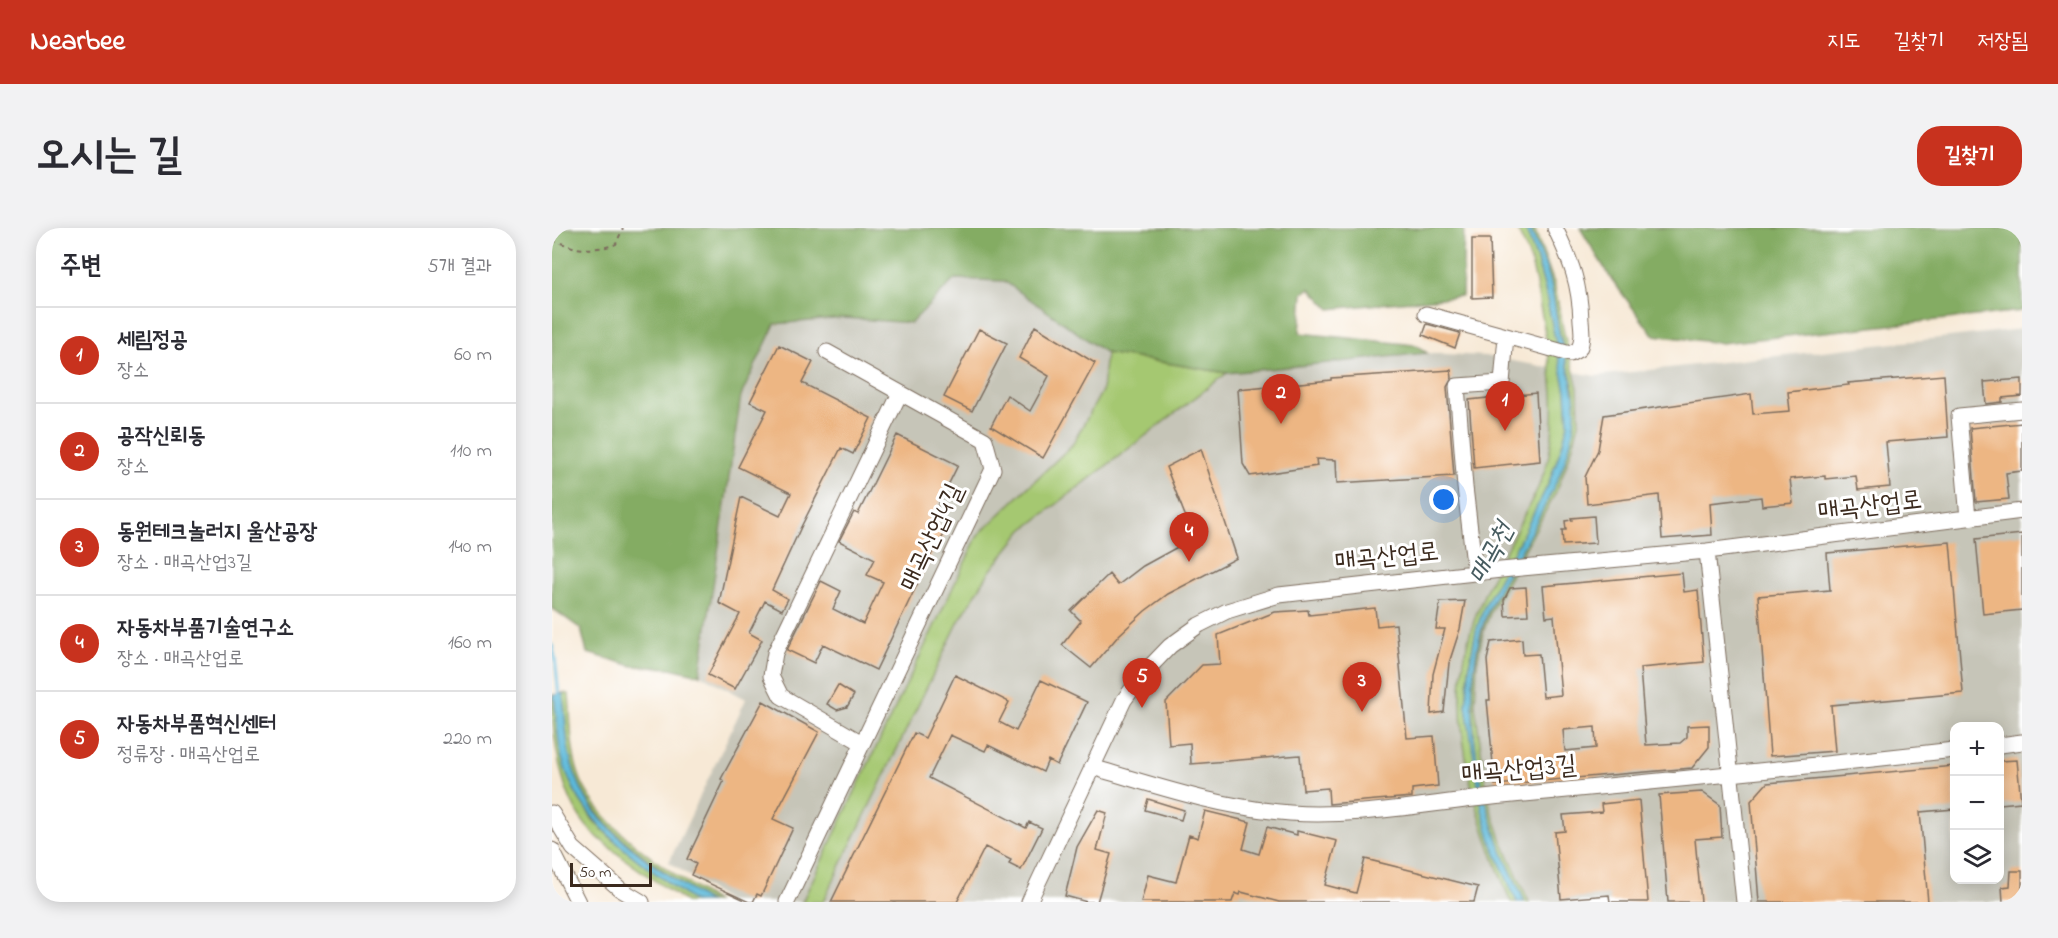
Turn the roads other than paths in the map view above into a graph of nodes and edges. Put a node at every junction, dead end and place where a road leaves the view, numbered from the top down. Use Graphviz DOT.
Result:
graph roads {
  1 [pos="1555,228"];
  2 [pos="1426,314"];
  3 [pos="1506,336"];
  4 [pos="827,352"];
  5 [pos="900,393"];
  6 [pos="2022,410"];
  7 [pos="2022,511"];
  8 [pos="1968,518"];
  9 [pos="1707,551"];
  10 [pos="1475,573"];
  11 [pos="2022,742"];
  12 [pos="862,743"];
  13 [pos="2004,744"];
  14 [pos="1950,750"];
  15 [pos="1092,767"];
  16 [pos="1732,775"];
  17 [pos="552,813"];
  18 [pos="552,850"];
  19 [pos="578,902"];
  20 [pos="642,902"];
  21 [pos="787,902"];
  22 [pos="1029,902"];
  23 [pos="1744,902"];
  1 -- 3 [label="street"];
  2 -- 3 [label="street"];
  3 -- 10 [label="street"];
  4 -- 5 [label="street, 매곡산업4길"];
  5 -- 12 [label="street"];
  5 -- 12 [label="street, 매곡산업4길"];
  6 -- 8 [label="street"];
  7 -- 8 [label="street, 매곡산업로"];
  8 -- 9 [label="street, 매곡산업로"];
  9 -- 10 [label="street, 매곡산업로"];
  9 -- 16 [label="street"];
  10 -- 15 [label="street, 매곡산업로"];
  11 -- 13 [label="street"];
  12 -- 21 [label="street, 매곡산업4길"];
  14 -- 16 [label="street, 매곡산업3길"];
  15 -- 16 [label="street, 매곡산업3길"];
  15 -- 22 [label="street, 매곡산업로"];
  16 -- 23 [label="street"];
  17 -- 20 [label="street"];
  18 -- 19 [label="street"];
}
